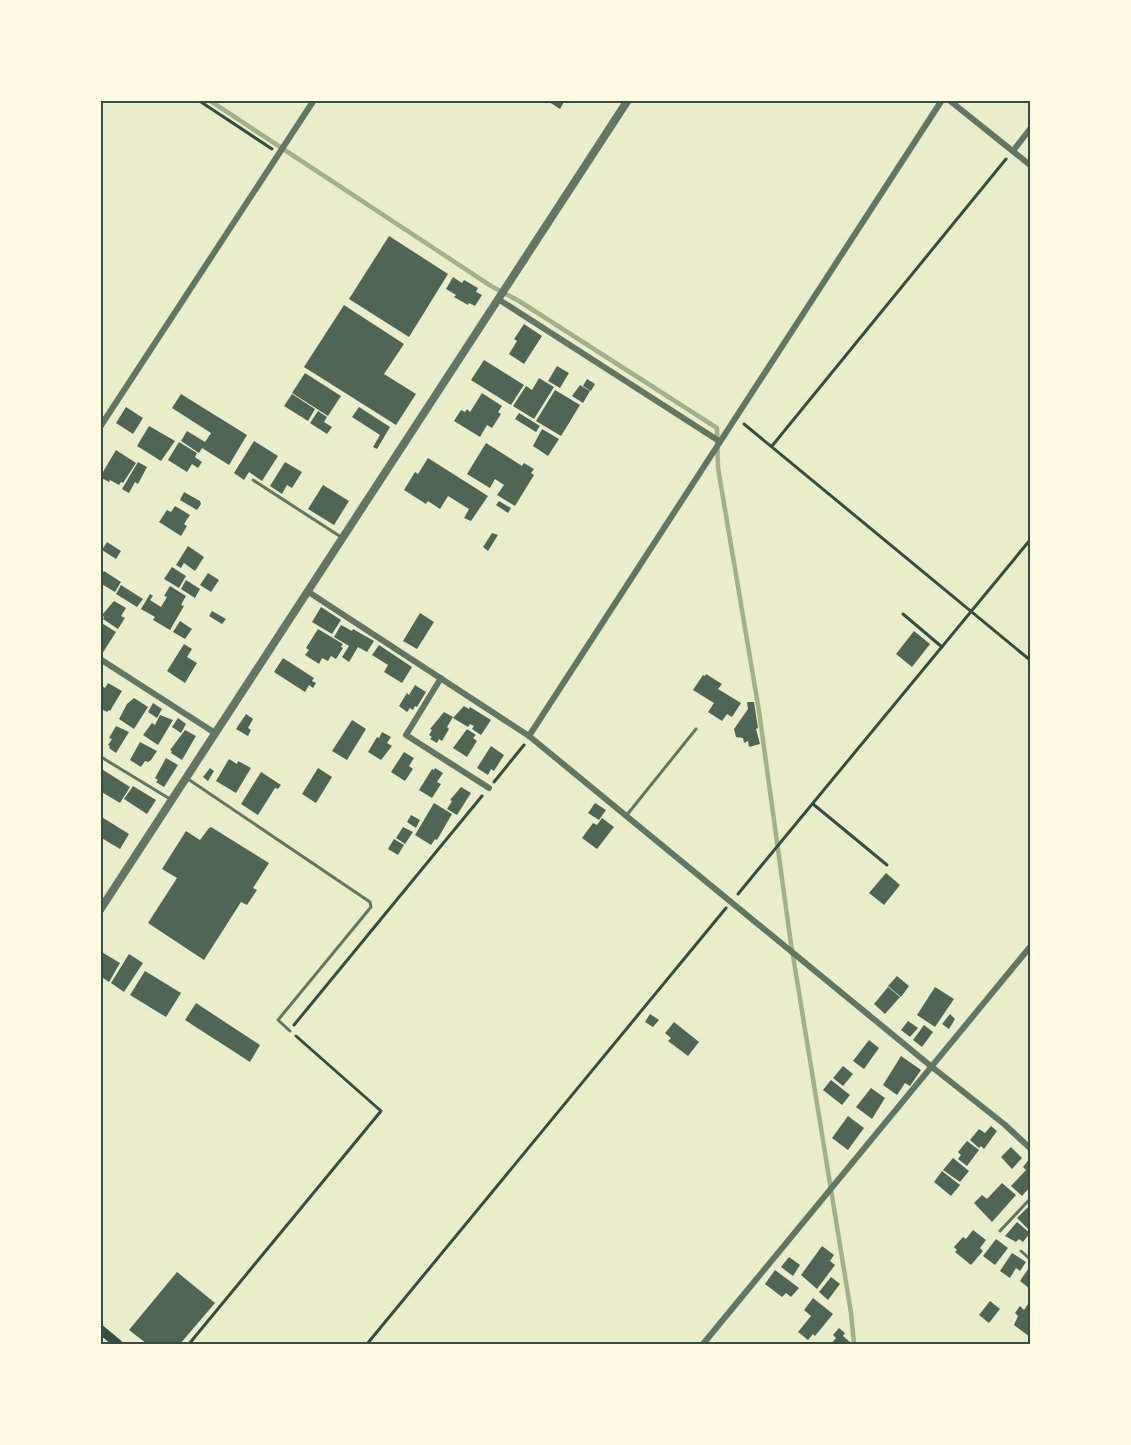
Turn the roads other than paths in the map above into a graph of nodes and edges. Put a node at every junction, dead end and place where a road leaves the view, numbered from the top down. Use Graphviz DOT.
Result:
graph roads {
  1 [pos="314,100"];
  2 [pos="628,100"];
  3 [pos="942,100"];
  4 [pos="949,100"];
  5 [pos="1030,129"];
  6 [pos="1013,151"];
  7 [pos="1030,165"];
  8 [pos="498,299"];
  9 [pos="100,427"];
  10 [pos="719,441"];
  11 [pos="253,480"];
  12 [pos="342,538"];
  13 [pos="307,591"];
  14 [pos="100,659"];
  15 [pos="441,678"];
  16 [pos="696,729"];
  17 [pos="215,733"];
  18 [pos="529,736"];
  19 [pos="101,757"];
  20 [pos="186,778"];
  21 [pos="489,788"];
  22 [pos="171,800"];
  23 [pos="627,816"];
  24 [pos="100,910"];
  25 [pos="1030,947"];
  26 [pos="290,1031"];
  27 [pos="932,1067"];
  28 [pos="1030,1148"];
  29 [pos="1030,1199"];
  30 [pos="1000,1231"];
  31 [pos="1021,1251"];
  32 [pos="1030,1259"];
  33 [pos="100,1329"];
  34 [pos="118,1344"];
  35 [pos="703,1344"];
  1 -- 9 [label="street"];
  2 -- 8 [label="street"];
  3 -- 10 [label="street"];
  4 -- 6 [label="street"];
  5 -- 6 [label="street"];
  6 -- 7 [label="street"];
  8 -- 10 [label="street"];
  8 -- 12 [label="street"];
  10 -- 18 [label="street"];
  11 -- 12 [label="lane"];
  12 -- 13 [label="street"];
  13 -- 15 [label="street"];
  13 -- 17 [label="street"];
  14 -- 17 [label="street"];
  15 -- 18 [label="street"];
  15 -- 21 [label="street"];
  16 -- 23 [label="lane"];
  17 -- 20 [label="street"];
  18 -- 23 [label="street"];
  19 -- 22 [label="lane"];
  20 -- 22 [label="street"];
  20 -- 26 [label="lane"];
  22 -- 24 [label="street"];
  23 -- 27 [label="street"];
  25 -- 27 [label="street"];
  27 -- 28 [label="street"];
  27 -- 35 [label="street"];
  29 -- 30 [label="lane"];
  31 -- 32 [label="lane"];
  33 -- 34 [label="main road"];
}
